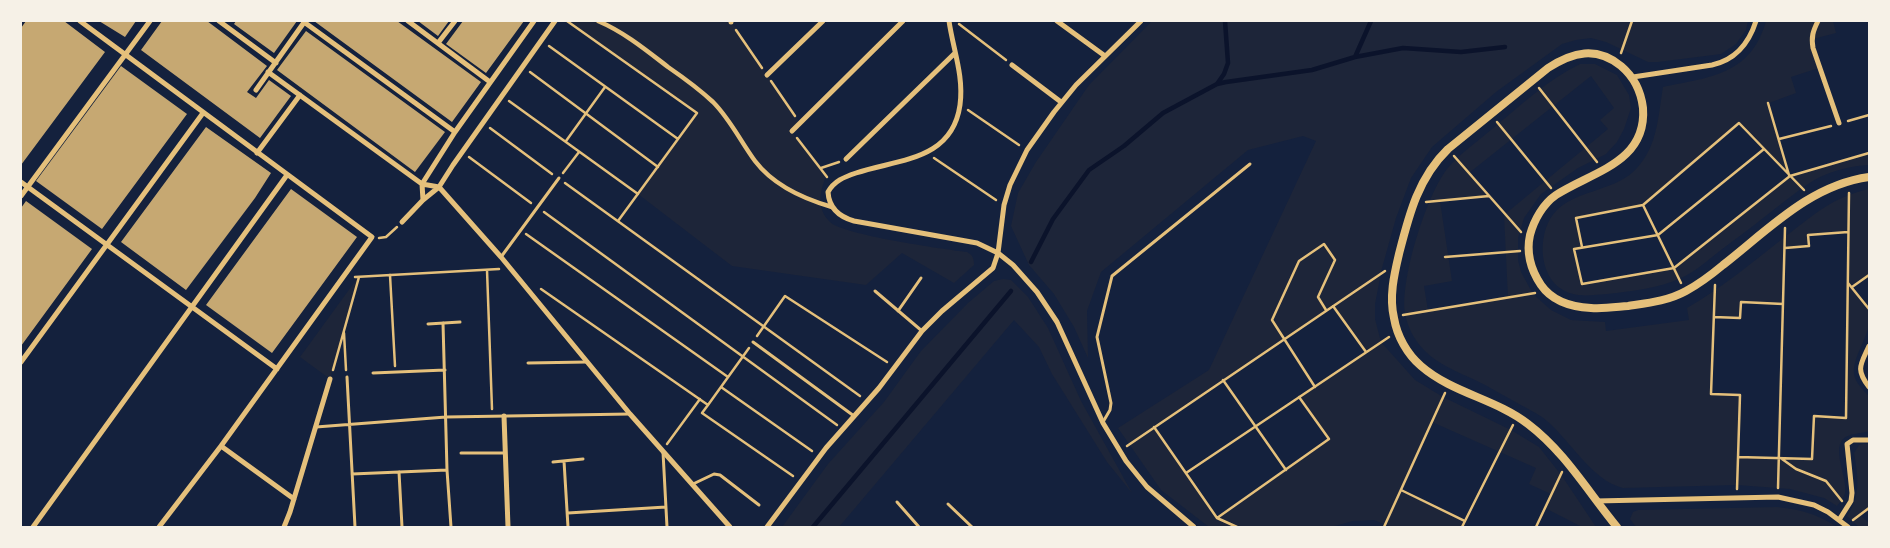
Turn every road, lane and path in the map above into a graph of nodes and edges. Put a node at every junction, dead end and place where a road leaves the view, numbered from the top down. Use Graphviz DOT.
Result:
graph roads {
  1 [pos="80,21"];
  2 [pos="150,21"];
  3 [pos="218,21"];
  4 [pos="408,21"];
  5 [pos="455,21"];
  6 [pos="534,21"];
  7 [pos="555,21"];
  8 [pos="567,21"];
  9 [pos="598,21"];
  10 [pos="823,21"];
  11 [pos="903,21"];
  12 [pos="949,21"];
  13 [pos="956,21"];
  14 [pos="1057,21"];
  15 [pos="1140,21"];
  16 [pos="1632,21"];
  17 [pos="1756,21"];
  18 [pos="1818,21"];
  19 [pos="305,22"];
  20 [pos="227,24"];
  21 [pos="541,40"];
  22 [pos="438,43"];
  23 [pos="955,53"];
  24 [pos="125,55"];
  25 [pos="1105,56"];
  26 [pos="276,63"];
  27 [pos="1012,64"];
  28 [pos="1617,64"];
  29 [pos="522,67"];
  30 [pos="268,72"];
  31 [pos="767,75"];
  32 [pos="1632,78"];
  33 [pos="1533,80"];
  34 [pos="490,82"];
  35 [pos="605,87"];
  36 [pos="256,90"];
  37 [pos="300,95"];
  38 [pos="502,96"];
  39 [pos="1061,102"];
  40 [pos="1768,103"];
  41 [pos="960,104"];
  42 [pos="203,112"];
  43 [pos="586,114"];
  44 [pos="1491,114"];
  45 [pos="1869,115"];
  46 [pos="482,123"];
  47 [pos="1839,124"];
  48 [pos="792,131"];
  49 [pos="455,132"];
  50 [pos="678,139"];
  51 [pos="1779,139"];
  52 [pos="566,142"];
  53 [pos="1448,149"];
  54 [pos="1764,149"];
  55 [pos="1027,150"];
  56 [pos="579,151"];
  57 [pos="462,152"];
  58 [pos="257,153"];
  59 [pos="926,153"];
  60 [pos="1869,153"];
  61 [pos="846,159"];
  62 [pos="1250,164"];
  63 [pos="658,167"];
  64 [pos="820,169"];
  65 [pos="1605,171"];
  66 [pos="287,175"];
  67 [pos="1790,176"];
  68 [pos="1869,177"];
  69 [pos="559,178"];
  70 [pos="1849,179"];
  71 [pos="21,182"];
  72 [pos="422,184"];
  73 [pos="833,185"];
  74 [pos="28,187"];
  75 [pos="439,187"];
  76 [pos="638,194"];
  77 [pos="1556,195"];
  78 [pos="21,196"];
  79 [pos="1489,196"];
  80 [pos="1810,197"];
  81 [pos="423,200"];
  82 [pos="1413,203"];
  83 [pos="1004,205"];
  84 [pos="1643,205"];
  85 [pos="832,207"];
  86 [pos="538,208"];
  87 [pos="1786,216"];
  88 [pos="618,221"];
  89 [pos="402,222"];
  90 [pos="521,231"];
  91 [pos="1848,232"];
  92 [pos="1658,235"];
  93 [pos="372,237"];
  94 [pos="1529,241"];
  95 [pos="107,245"];
  96 [pos="1582,248"];
  97 [pos="1785,248"];
  98 [pos="1529,250"];
  99 [pos="998,253"];
  100 [pos="501,257"];
  101 [pos="1445,257"];
  102 [pos="1398,262"];
  103 [pos="510,268"];
  104 [pos="1674,268"];
  105 [pos="488,269"];
  106 [pos="1716,271"];
  107 [pos="1869,274"];
  108 [pos="390,275"];
  109 [pos="359,276"];
  110 [pos="343,277"];
  111 [pos="921,278"];
  112 [pos="1848,282"];
  113 [pos="534,284"];
  114 [pos="1852,287"];
  115 [pos="875,291"];
  116 [pos="1547,291"];
  117 [pos="1686,292"];
  118 [pos="1783,304"];
  119 [pos="192,306"];
  120 [pos="1333,306"];
  121 [pos="1326,310"];
  122 [pos="1869,310"];
  123 [pos="898,312"];
  124 [pos="1393,317"];
  125 [pos="1714,317"];
  126 [pos="460,322"];
  127 [pos="443,323"];
  128 [pos="428,324"];
  129 [pos="764,326"];
  130 [pos="344,329"];
  131 [pos="922,331"];
  132 [pos="1397,332"];
  133 [pos="1283,340"];
  134 [pos="753,342"];
  135 [pos="1869,346"];
  136 [pos="1366,352"];
  137 [pos="743,356"];
  138 [pos="21,362"];
  139 [pos="588,362"];
  140 [pos="528,363"];
  141 [pos="894,367"];
  142 [pos="277,369"];
  143 [pos="446,370"];
  144 [pos="395,372"];
  145 [pos="373,373"];
  146 [pos="347,377"];
  147 [pos="728,378"];
  148 [pos="330,379"];
  149 [pos="1862,379"];
  150 [pos="1223,380"];
  151 [pos="1869,380"];
  152 [pos="1448,384"];
  153 [pos="721,387"];
  154 [pos="1315,387"];
  155 [pos="1869,387"];
  156 [pos="1299,397"];
  157 [pos="700,399"];
  158 [pos="868,402"];
  159 [pos="708,405"];
  160 [pos="630,414"];
  161 [pos="492,416"];
  162 [pos="504,416"];
  163 [pos="855,416"];
  164 [pos="446,417"];
  165 [pos="1517,417"];
  166 [pos="1103,423"];
  167 [pos="350,425"];
  168 [pos="1255,426"];
  169 [pos="316,427"];
  170 [pos="1154,427"];
  171 [pos="843,429"];
  172 [pos="1869,440"];
  173 [pos="221,446"];
  174 [pos="663,450"];
  175 [pos="1119,450"];
  176 [pos="461,453"];
  177 [pos="506,453"];
  178 [pos="820,456"];
  179 [pos="1738,456"];
  180 [pos="1780,458"];
  181 [pos="583,459"];
  182 [pos="564,461"];
  183 [pos="553,462"];
  184 [pos="1567,462"];
  185 [pos="447,470"];
  186 [pos="1286,470"];
  187 [pos="399,472"];
  188 [pos="1186,473"];
  189 [pos="352,474"];
  190 [pos="800,481"];
  191 [pos="693,484"];
  192 [pos="1400,490"];
  193 [pos="1737,497"];
  194 [pos="1778,497"];
  195 [pos="294,499"];
  196 [pos="1596,500"];
  197 [pos="897,502"];
  198 [pos="948,504"];
  199 [pos="760,505"];
  200 [pos="666,507"];
  201 [pos="1847,508"];
  202 [pos="1869,508"];
  203 [pos="568,513"];
  204 [pos="1218,518"];
  205 [pos="1840,520"];
  206 [pos="1465,521"];
  207 [pos="1847,526"];
  208 [pos="33,527"];
  209 [pos="159,527"];
  210 [pos="284,527"];
  211 [pos="355,527"];
  212 [pos="402,527"];
  213 [pos="451,527"];
  214 [pos="508,527"];
  215 [pos="568,527"];
  216 [pos="667,527"];
  217 [pos="730,527"];
  218 [pos="768,527"];
  219 [pos="919,527"];
  220 [pos="972,527"];
  221 [pos="1194,527"];
  222 [pos="1237,527"];
  223 [pos="1384,527"];
  224 [pos="1462,527"];
  225 [pos="1536,527"];
  226 [pos="1617,527"];
  1 -- 24 [label="street"];
  2 -- 24 [label="street"];
  3 -- 20 [label="street"];
  4 -- 22 [label="street"];
  5 -- 22 [label="street"];
  6 -- 34 [label="street"];
  7 -- 21 [label="street"];
  8 -- 50 [label="path"];
  9 -- 85 [label="street"];
  10 -- 31 [label="street"];
  11 -- 48 [label="street"];
  12 -- 23 [label="street"];
  13 -- 27 [label="path"];
  14 -- 25 [label="street"];
  15 -- 25 [label="street"];
  16 -- 28 [label="path"];
  17 -- 32 [label="street"];
  18 -- 47 [label="street"];
  19 -- 26 [label="street"];
  19 -- 49 [label="street"];
  20 -- 26 [label="street"];
  21 -- 29 [label="street"];
  21 -- 35 [label="path"];
  22 -- 34 [label="street"];
  23 -- 41 [label="street"];
  23 -- 61 [label="street"];
  24 -- 42 [label="street"];
  24 -- 74 [label="street"];
  25 -- 39 [label="street"];
  26 -- 30 [label="street"];
  27 -- 39 [label="street"];
  28 -- 32 [label="street"];
  28 -- 33 [label="street"];
  29 -- 38 [label="street"];
  29 -- 43 [label="path"];
  30 -- 36 [label="street"];
  30 -- 37 [label="street"];
  32 -- 65 [label="street"];
  33 -- 44 [label="street"];
  33 -- 65 [label="path"];
  34 -- 49 [label="street"];
  35 -- 43 [label="path"];
  35 -- 50 [label="path"];
  37 -- 58 [label="street"];
  37 -- 72 [label="street"];
  38 -- 46 [label="street"];
  38 -- 52 [label="path"];
  39 -- 55 [label="street"];
  40 -- 51 [label="path"];
  41 -- 55 [label="path"];
  41 -- 59 [label="street"];
  42 -- 58 [label="street"];
  42 -- 95 [label="street"];
  43 -- 52 [label="path"];
  43 -- 63 [label="path"];
  44 -- 53 [label="street"];
  44 -- 77 [label="path"];
  45 -- 47 [label="path"];
  46 -- 57 [label="street"];
  46 -- 69 [label="path"];
  47 -- 51 [label="path"];
  48 -- 64 [label="path"];
  49 -- 72 [label="street"];
  50 -- 63 [label="path"];
  51 -- 67 [label="path"];
  52 -- 56 [label="path"];
  53 -- 79 [label="path"];
  53 -- 82 [label="street"];
  54 -- 67 [label="path"];
  54 -- 84 [label="path"];
  54 -- 92 [label="path"];
  55 -- 83 [label="street"];
  56 -- 69 [label="path"];
  56 -- 76 [label="path"];
  57 -- 75 [label="street"];
  57 -- 86 [label="path"];
  58 -- 66 [label="street"];
  59 -- 73 [label="street"];
  59 -- 83 [label="path"];
  60 -- 67 [label="path"];
  61 -- 64 [label="path"];
  62 -- 166 [label="lane"];
  63 -- 76 [label="path"];
  64 -- 73 [label="path"];
  65 -- 77 [label="street"];
  66 -- 93 [label="street"];
  66 -- 119 [label="street"];
  67 -- 80 [label="path"];
  67 -- 104 [label="path"];
  68 -- 70 [label="street"];
  69 -- 86 [label="lane"];
  69 -- 88 [label="path"];
  70 -- 80 [label="street"];
  70 -- 91 [label="path"];
  71 -- 74 [label="street"];
  72 -- 75 [label="street"];
  72 -- 81 [label="street"];
  73 -- 85 [label="street"];
  74 -- 78 [label="street"];
  74 -- 95 [label="street"];
  75 -- 81 [label="street"];
  75 -- 100 [label="street"];
  76 -- 88 [label="path"];
  77 -- 94 [label="street"];
  79 -- 82 [label="path"];
  79 -- 94 [label="path"];
  80 -- 87 [label="street"];
  81 -- 89 [label="street"];
  82 -- 102 [label="street"];
  83 -- 99 [label="street"];
  84 -- 92 [label="path"];
  84 -- 96 [label="path"];
  85 -- 99 [label="street"];
  86 -- 90 [label="lane"];
  86 -- 137 [label="path"];
  87 -- 97 [label="path"];
  87 -- 106 [label="street"];
  88 -- 129 [label="path"];
  89 -- 93 [label="path"];
  90 -- 100 [label="lane"];
  90 -- 147 [label="path"];
  91 -- 97 [label="path"];
  91 -- 112 [label="path"];
  92 -- 96 [label="path"];
  92 -- 104 [label="path"];
  93 -- 110 [label="street"];
  94 -- 98 [label="street"];
  95 -- 119 [label="street"];
  95 -- 138 [label="street"];
  96 -- 104 [label="path"];
  97 -- 118 [label="path"];
  98 -- 101 [label="path"];
  98 -- 116 [label="street"];
  99 -- 131 [label="street"];
  99 -- 166 [label="street"];
  100 -- 103 [label="street"];
  102 -- 120 [label="path"];
  102 -- 124 [label="street"];
  103 -- 105 [label="path"];
  103 -- 139 [label="street"];
  104 -- 117 [label="path"];
  105 -- 108 [label="path"];
  105 -- 161 [label="path"];
  106 -- 117 [label="street"];
  106 -- 125 [label="path"];
  107 -- 114 [label="path"];
  108 -- 109 [label="path"];
  108 -- 144 [label="path"];
  109 -- 110 [label="path"];
  109 -- 130 [label="path"];
  110 -- 142 [label="street"];
  111 -- 123 [label="lane"];
  112 -- 114 [label="path"];
  112 -- 180 [label="path"];
  113 -- 157 [label="path"];
  114 -- 122 [label="path"];
  115 -- 123 [label="lane"];
  116 -- 117 [label="street"];
  116 -- 124 [label="path"];
  118 -- 125 [label="path"];
  118 -- 180 [label="path"];
  119 -- 142 [label="street"];
  119 -- 208 [label="street"];
  120 -- 121 [label="path"];
  120 -- 136 [label="path"];
  121 -- 133 [label="path"];
  121 -- 133 [label="path"];
  123 -- 131 [label="lane"];
  124 -- 132 [label="street"];
  125 -- 179 [label="path"];
  126 -- 127 [label="lane"];
  127 -- 128 [label="lane"];
  127 -- 143 [label="lane"];
  129 -- 134 [label="path"];
  129 -- 141 [label="path"];
  129 -- 158 [label="path"];
  130 -- 146 [label="path"];
  130 -- 148 [label="path"];
  131 -- 141 [label="street"];
  132 -- 136 [label="path"];
  132 -- 152 [label="street"];
  133 -- 150 [label="path"];
  133 -- 154 [label="path"];
  134 -- 137 [label="path"];
  134 -- 163 [label="lane"];
  135 -- 149 [label="street"];
  136 -- 154 [label="path"];
  137 -- 147 [label="path"];
  137 -- 171 [label="path"];
  139 -- 140 [label="lane"];
  139 -- 160 [label="street"];
  141 -- 158 [label="street"];
  142 -- 173 [label="street"];
  143 -- 144 [label="lane"];
  143 -- 164 [label="lane"];
  144 -- 145 [label="lane"];
  146 -- 167 [label="lane"];
  147 -- 153 [label="path"];
  148 -- 169 [label="street"];
  149 -- 151 [label="street"];
  149 -- 155 [label="street"];
  150 -- 168 [label="path"];
  150 -- 170 [label="path"];
  152 -- 165 [label="street"];
  152 -- 192 [label="path"];
  153 -- 159 [label="path"];
  153 -- 178 [label="path"];
  154 -- 156 [label="path"];
  156 -- 168 [label="path"];
  156 -- 186 [label="path"];
  157 -- 159 [label="path"];
  157 -- 174 [label="path"];
  158 -- 163 [label="street"];
  159 -- 190 [label="path"];
  160 -- 162 [label="lane"];
  160 -- 174 [label="street"];
  161 -- 162 [label="lane"];
  161 -- 164 [label="lane"];
  162 -- 177 [label="street"];
  163 -- 171 [label="street"];
  164 -- 167 [label="lane"];
  164 -- 185 [label="lane"];
  165 -- 184 [label="street"];
  165 -- 206 [label="path"];
  166 -- 175 [label="street"];
  167 -- 169 [label="lane"];
  167 -- 189 [label="lane"];
  168 -- 186 [label="path"];
  168 -- 188 [label="path"];
  169 -- 195 [label="street"];
  170 -- 175 [label="path"];
  170 -- 188 [label="path"];
  171 -- 178 [label="street"];
  172 -- 201 [label="street"];
  173 -- 195 [label="street"];
  173 -- 209 [label="street"];
  174 -- 191 [label="street"];
  174 -- 200 [label="lane"];
  175 -- 221 [label="street"];
  176 -- 177 [label="lane"];
  177 -- 214 [label="street"];
  178 -- 190 [label="street"];
  179 -- 180 [label="path"];
  179 -- 193 [label="path"];
  180 -- 194 [label="path"];
  180 -- 201 [label="path"];
  181 -- 182 [label="lane"];
  182 -- 183 [label="lane"];
  182 -- 203 [label="lane"];
  184 -- 196 [label="street"];
  184 -- 225 [label="path"];
  185 -- 187 [label="lane"];
  185 -- 213 [label="lane"];
  186 -- 204 [label="path"];
  187 -- 189 [label="lane"];
  187 -- 212 [label="lane"];
  188 -- 204 [label="path"];
  189 -- 211 [label="lane"];
  190 -- 218 [label="street"];
  191 -- 199 [label="lane"];
  191 -- 217 [label="street"];
  192 -- 206 [label="path"];
  192 -- 223 [label="path"];
  193 -- 194 [label="street"];
  193 -- 196 [label="street"];
  194 -- 205 [label="street"];
  195 -- 210 [label="street"];
  196 -- 226 [label="street"];
  197 -- 219 [label="lane"];
  198 -- 220 [label="lane"];
  200 -- 203 [label="lane"];
  200 -- 216 [label="lane"];
  201 -- 205 [label="street"];
  202 -- 207 [label="path"];
  203 -- 215 [label="lane"];
  204 -- 222 [label="path"];
  205 -- 207 [label="street"];
  206 -- 224 [label="path"];
}
